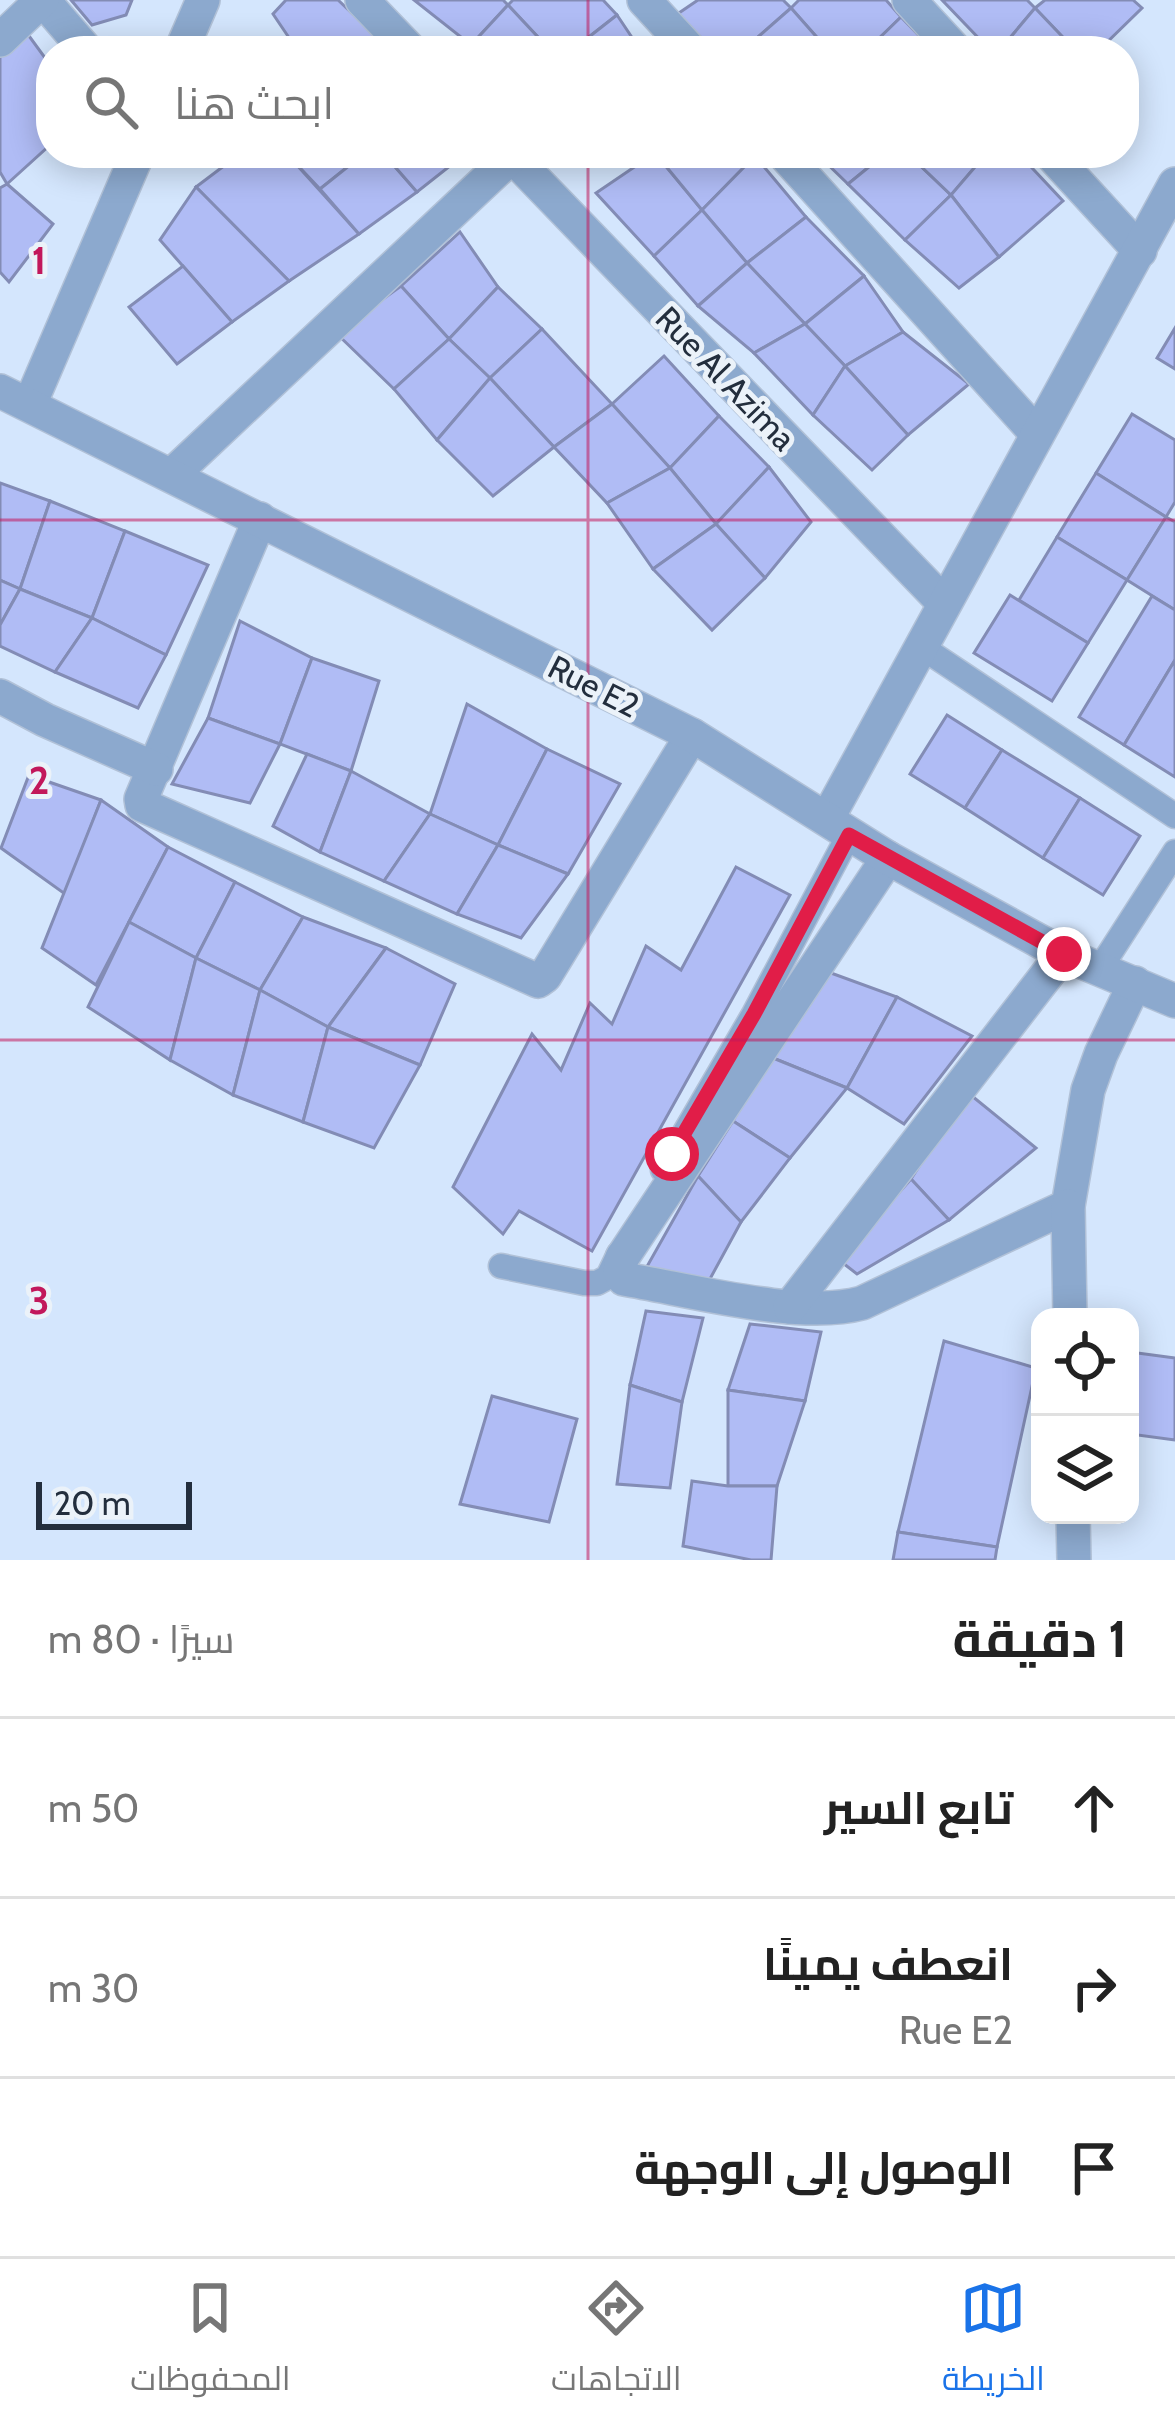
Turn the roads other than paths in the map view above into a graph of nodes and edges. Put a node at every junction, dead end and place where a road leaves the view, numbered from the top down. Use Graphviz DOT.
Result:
graph roads {
  1 [pos="42,0"];
  2 [pos="203,0"];
  3 [pos="362,0"];
  4 [pos="909,0"];
  5 [pos="660,6"];
  6 [pos="74,36"];
  7 [pos="188,36"];
  8 [pos="397,36"];
  9 [pos="681,36"];
  10 [pos="942,36"];
  11 [pos="0,40"];
  12 [pos="130,168"];
  13 [pos="496,168"];
  14 [pos="524,168"];
  15 [pos="797,168"];
  16 [pos="1064,168"];
  17 [pos="1175,184"];
  18 [pos="1140,251"];
  19 [pos="15,398"];
  20 [pos="1037,434"];
  21 [pos="172,475"];
  22 [pos="260,519"];
  23 [pos="943,602"];
  24 [pos="920,646"];
  25 [pos="0,696"];
  26 [pos="692,734"];
  27 [pos="156,770"];
  28 [pos="1175,817"];
  29 [pos="838,827"];
  30 [pos="1175,852"];
  31 [pos="888,858"];
  32 [pos="1064,954"];
  33 [pos="1099,970"];
  34 [pos="1135,983"];
  35 [pos="1175,1001"];
  36 [pos="1068,1206"];
  37 [pos="501,1266"];
  38 [pos="790,1307"];
  39 [pos="1070,1308"];
  40 [pos="1073,1524"];
  41 [pos="1074,1560"];
  1 -- 6 [label="street"];
  1 -- 11 [label="street"];
  2 -- 7 [label="street"];
  3 -- 8 [label="street"];
  4 -- 10 [label="street"];
  5 -- 9 [label="street"];
  12 -- 19 [label="street"];
  13 -- 21 [label="street"];
  14 -- 23 [label="street, Rue Al Azima"];
  15 -- 20 [label="street"];
  16 -- 18 [label="street"];
  17 -- 18 [label="street"];
  18 -- 20 [label="street"];
  19 -- 21 [label="street, Rue E2"];
  20 -- 23 [label="street"];
  21 -- 22 [label="street, Rue E2"];
  22 -- 26 [label="street, Rue E2"];
  22 -- 27 [label="street"];
  23 -- 24 [label="street"];
  24 -- 28 [label="lane"];
  24 -- 29 [label="street"];
  25 -- 27 [label="street"];
  26 -- 27 [label="street"];
  26 -- 29 [label="street, Rue E2"];
  29 -- 31 [label="street, Rue E2"];
  29 -- 37 [label="lane"];
  30 -- 33 [label="lane"];
  31 -- 32 [label="street, Rue E2"];
  31 -- 38 [label="street"];
  32 -- 33 [label="street, Rue E2"];
  32 -- 38 [label="street"];
  33 -- 34 [label="street, Rue E2"];
  34 -- 35 [label="street, Rue E2"];
  34 -- 36 [label="street"];
  36 -- 38 [label="street"];
  36 -- 39 [label="street"];
  40 -- 41 [label="street"];
}
